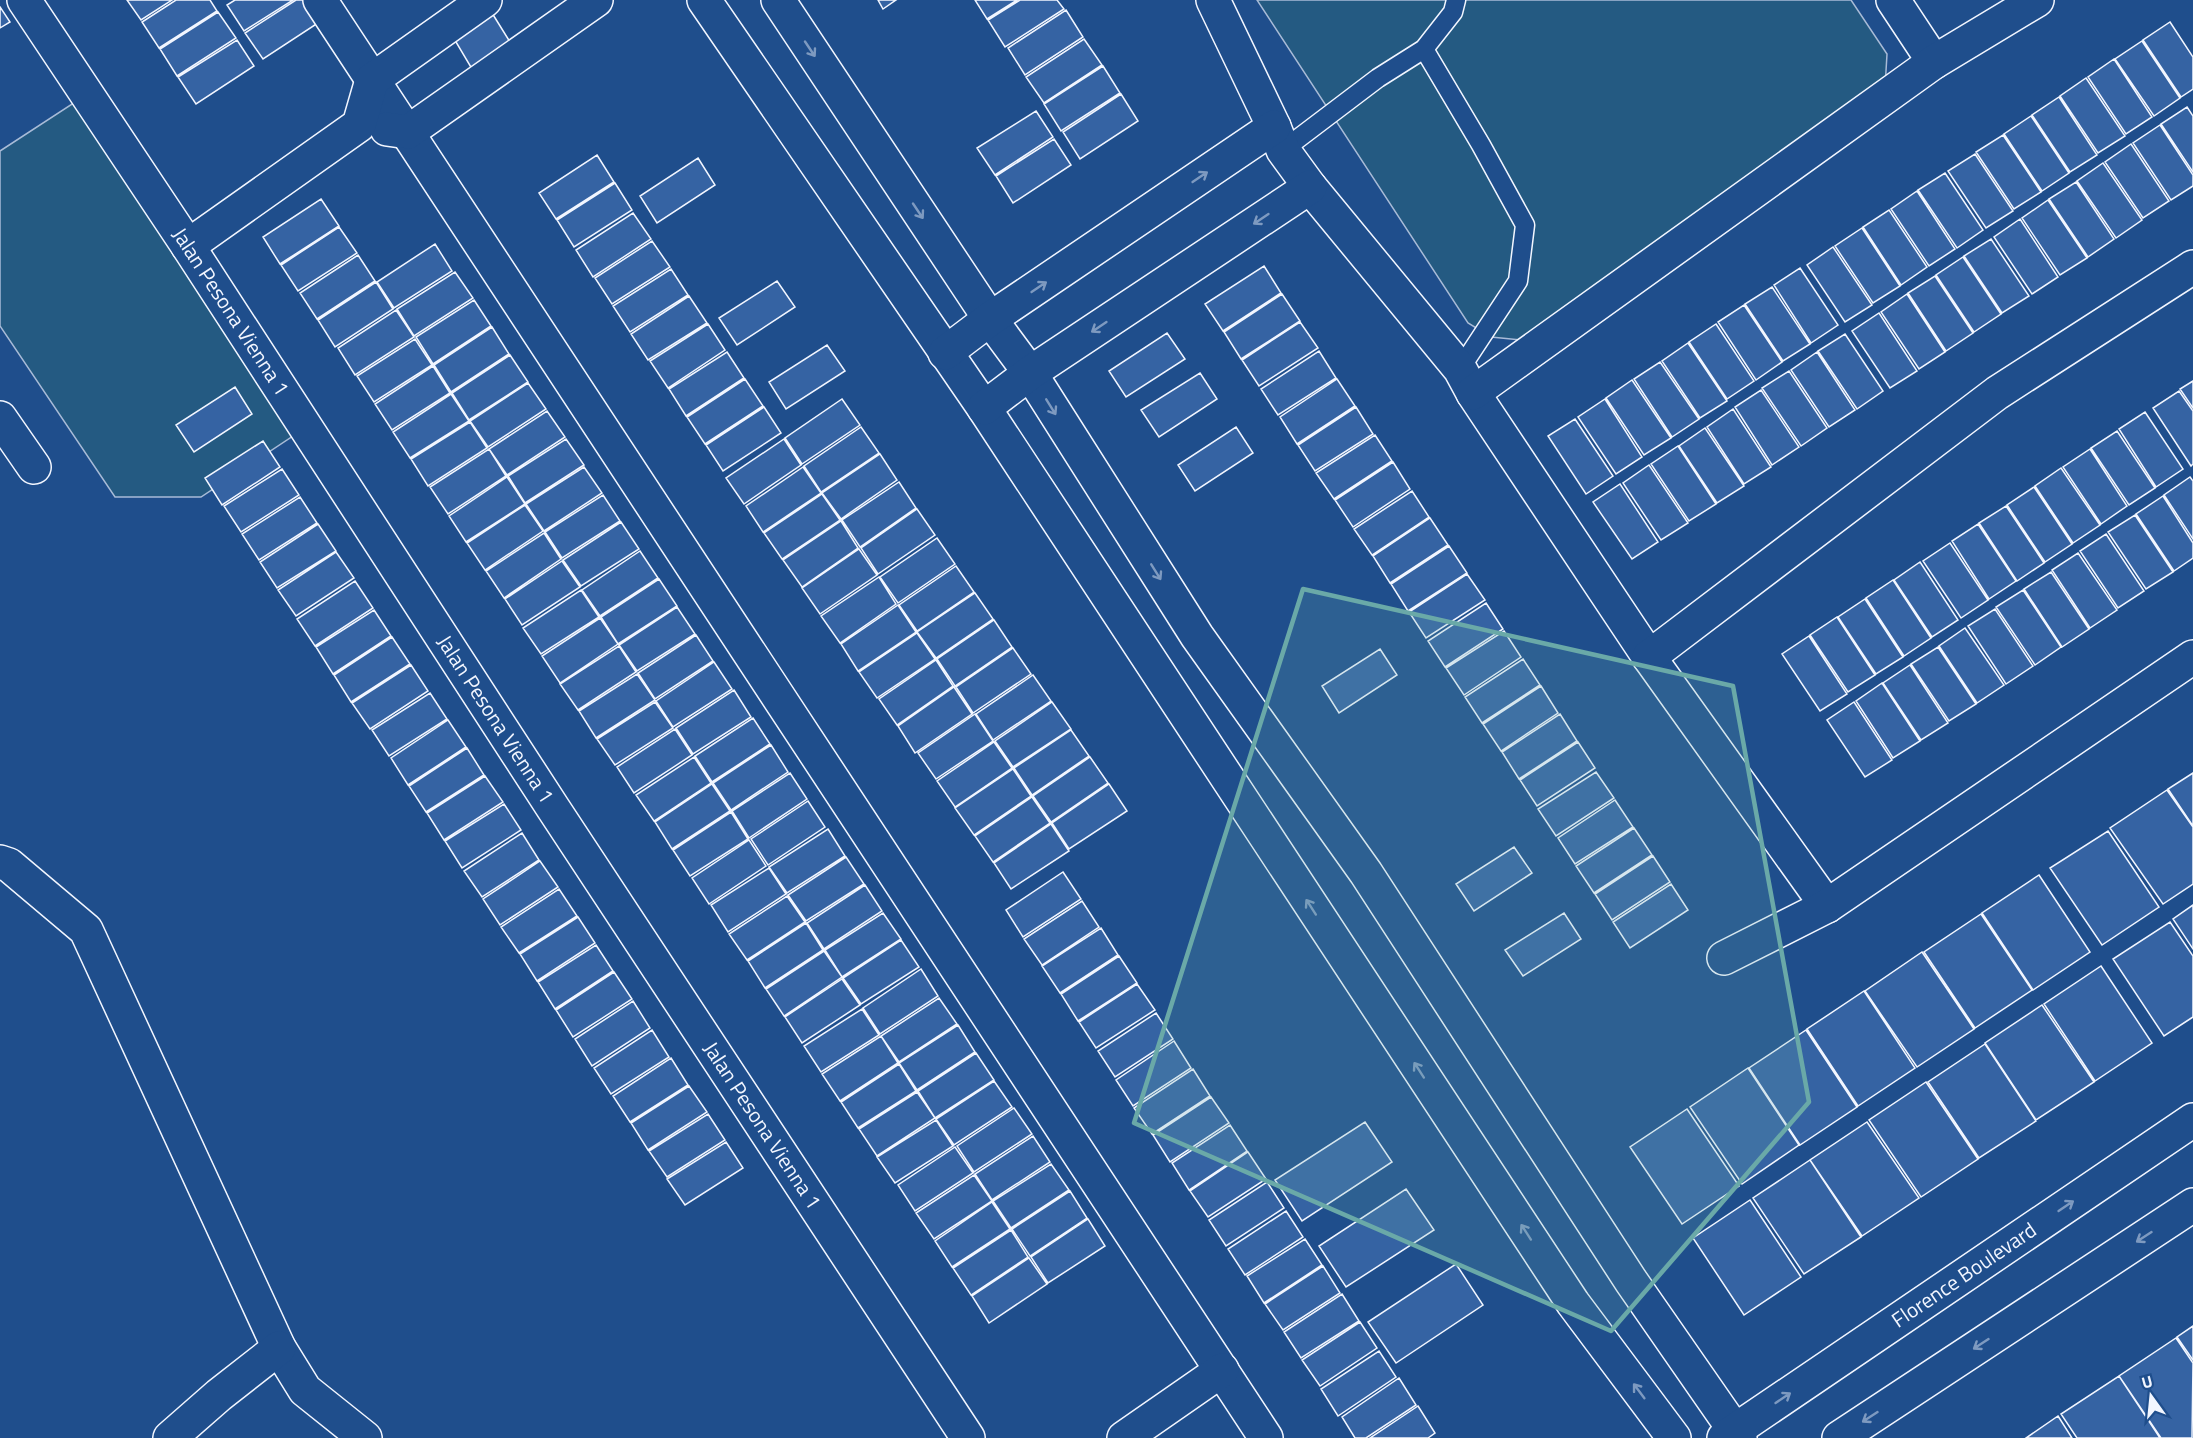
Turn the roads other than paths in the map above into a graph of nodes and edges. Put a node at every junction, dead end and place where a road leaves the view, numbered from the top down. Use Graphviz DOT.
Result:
graph roads {
  1 [pos="24,0"];
  2 [pos="320,0"];
  3 [pos="485,0"];
  4 [pos="596,0"];
  5 [pos="704,0"];
  6 [pos="778,0"];
  7 [pos="1213,0"];
  8 [pos="1456,0"];
  9 [pos="1893,0"];
  10 [pos="2037,0"];
  11 [pos="1424,50"];
  12 [pos="1934,62"];
  13 [pos="372,80"];
  14 [pos="359,125"];
  15 [pos="408,132"];
  16 [pos="1279,139"];
  17 [pos="1310,187"];
  18 [pos="188,246"];
  19 [pos="2193,267"];
  20 [pos="990,319"];
  21 [pos="945,353"];
  22 [pos="1030,373"];
  23 [pos="1467,381"];
  24 [pos="984,408"];
  25 [pos="0,418"];
  26 [pos="34,467"];
  27 [pos="1649,657"];
  28 [pos="2193,657"];
  29 [pos="0,862"];
  30 [pos="1827,906"];
  31 [pos="1724,958"];
  32 [pos="2193,1120"];
  33 [pos="2193,1205"];
  34 [pos="279,1348"];
  35 [pos="1222,1370"];
  36 [pos="1733,1436"];
  37 [pos="170,1438"];
  38 [pos="365,1438"];
  39 [pos="968,1438"];
  40 [pos="1124,1438"];
  41 [pos="1266,1438"];
  42 [pos="1674,1438"];
  43 [pos="1839,1438"];
  1 -- 18 [label="street, Jalan Pesona Vienna 1"];
  2 -- 13 [label="street"];
  3 -- 13 [label="street"];
  4 -- 15 [label="street"];
  5 -- 21 [label="street"];
  6 -- 20 [label="street, one-way"];
  7 -- 16 [label="street"];
  8 -- 11 [label="lane"];
  9 -- 12 [label="street"];
  10 -- 12 [label="street"];
  11 -- 16 [label="lane"];
  11 -- 23 [label="lane"];
  12 -- 23 [label="street"];
  13 -- 14 [label="street"];
  13 -- 15 [label="street"];
  14 -- 15 [label="street"];
  14 -- 18 [label="street"];
  15 -- 35 [label="street"];
  16 -- 17 [label="street"];
  20 -- 16 [label="street, one-way"];
  17 -- 22 [label="street, one-way"];
  17 -- 23 [label="street"];
  18 -- 39 [label="street, Jalan Pesona Vienna 1"];
  19 -- 27 [label="street"];
  20 -- 21 [label="street"];
  20 -- 22 [label="street"];
  21 -- 24 [label="street"];
  22 -- 24 [label="street"];
  22 -- 36 [label="street, one-way"];
  23 -- 27 [label="street"];
  42 -- 24 [label="street, one-way"];
  25 -- 26 [label="street"];
  27 -- 30 [label="street"];
  28 -- 30 [label="street"];
  29 -- 34 [label="street"];
  30 -- 31 [label="street"];
  36 -- 32 [label="street, Florence Boulevard, one-way"];
  33 -- 43 [label="street, one-way"];
  34 -- 37 [label="street"];
  34 -- 38 [label="street"];
  35 -- 40 [label="street"];
  35 -- 41 [label="street"];
}
